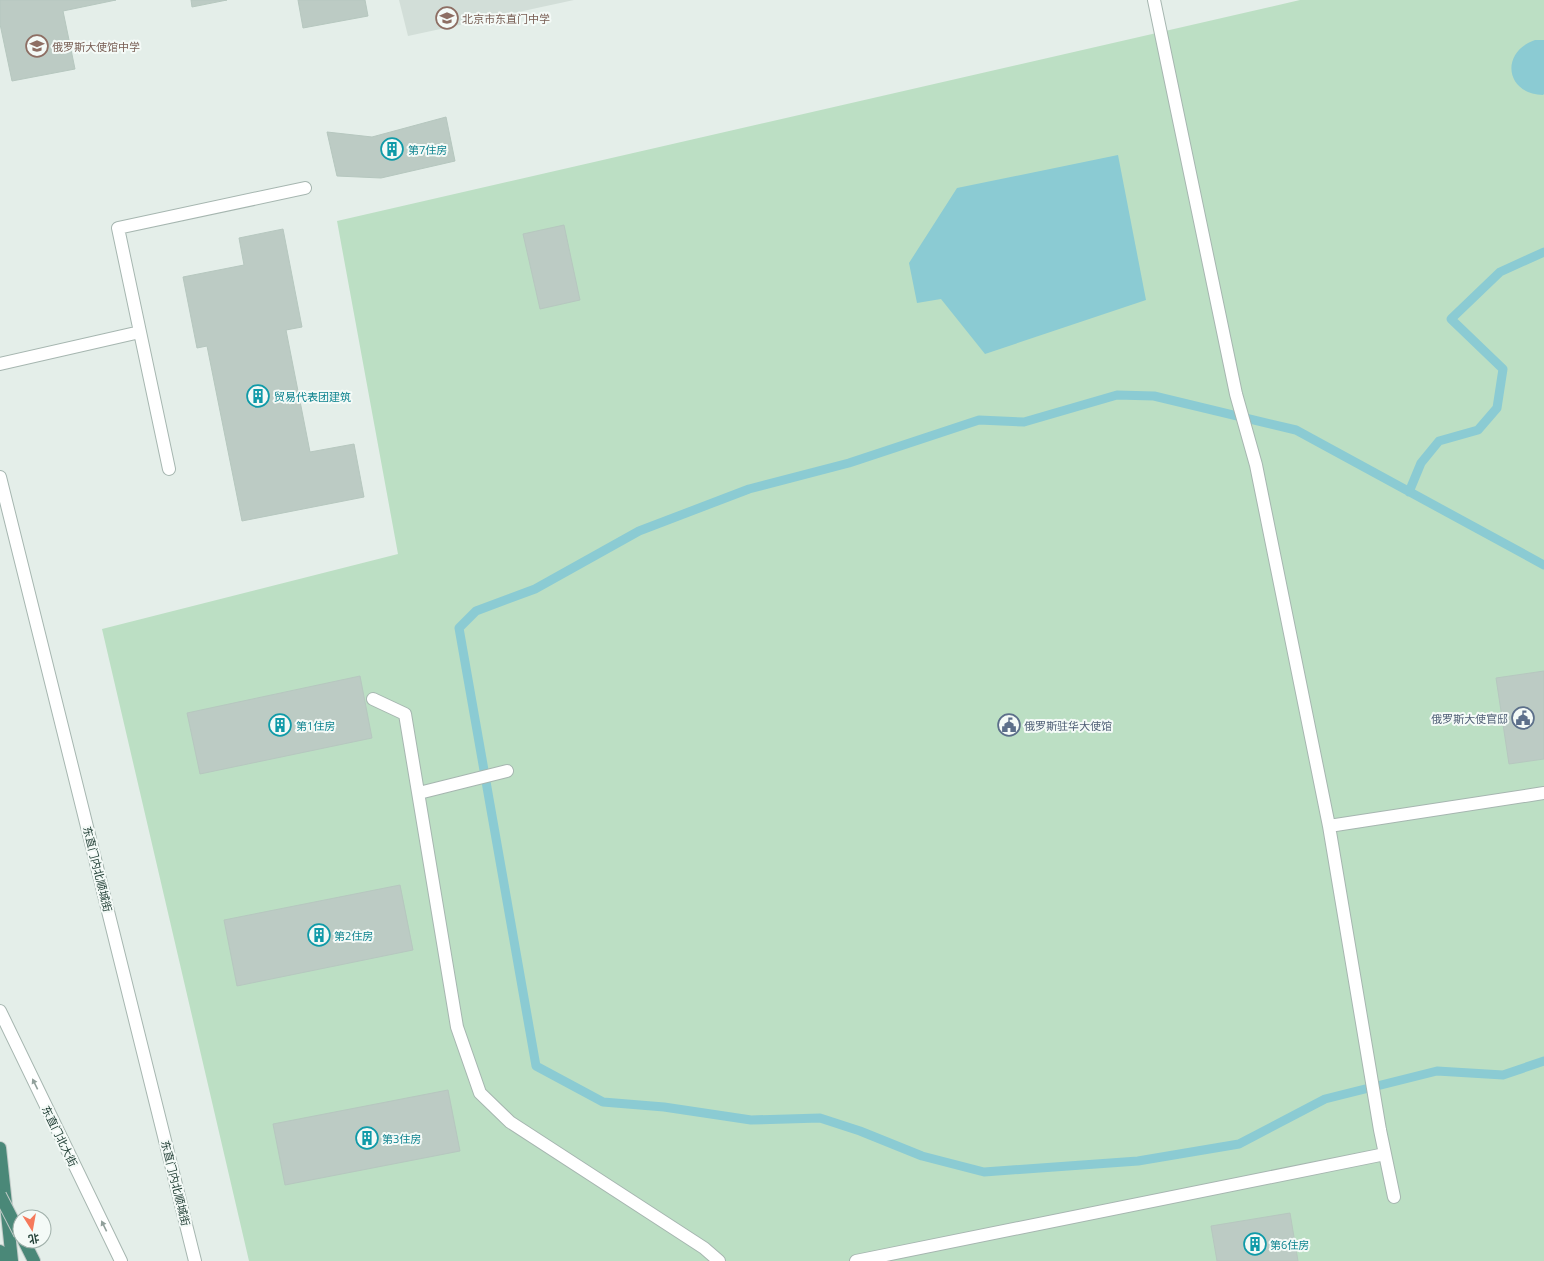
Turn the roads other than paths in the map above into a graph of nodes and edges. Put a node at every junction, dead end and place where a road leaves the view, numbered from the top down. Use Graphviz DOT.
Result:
graph roads {
  1 [pos="1154,0"];
  2 [pos="305,188"];
  3 [pos="140,332"];
  4 [pos="0,364"];
  5 [pos="170,469"];
  6 [pos="0,477"];
  7 [pos="373,699"];
  8 [pos="506,771"];
  9 [pos="419,793"];
  10 [pos="1544,793"];
  11 [pos="1329,826"];
  12 [pos="0,1011"];
  13 [pos="0,1148"];
  14 [pos="1385,1154"];
  15 [pos="0,1195"];
  16 [pos="1394,1197"];
  17 [pos="12,1218"];
  18 [pos="28,1249"];
  19 [pos="0,1251"];
  20 [pos="6,1261"];
  21 [pos="12,1261"];
  22 [pos="34,1261"];
  23 [pos="121,1261"];
  24 [pos="195,1261"];
  25 [pos="719,1261"];
  26 [pos="856,1261"];
  1 -- 11 [label="street"];
  2 -- 3 [label="street"];
  3 -- 4 [label="street"];
  3 -- 5 [label="street"];
  6 -- 24 [label="street, 东直门内北顺城街"];
  7 -- 9 [label="street"];
  8 -- 9 [label="street"];
  9 -- 25 [label="street"];
  10 -- 11 [label="street"];
  11 -- 14 [label="street"];
  23 -- 12 [label="street, 东直门北大街, one-way"];
  13 -- 21 [label="highway"];
  14 -- 16 [label="street"];
  14 -- 26 [label="street"];
  15 -- 17 [label="highway, bridge"];
  18 -- 22 [label="highway"];
  19 -- 20 [label="highway"];
}
